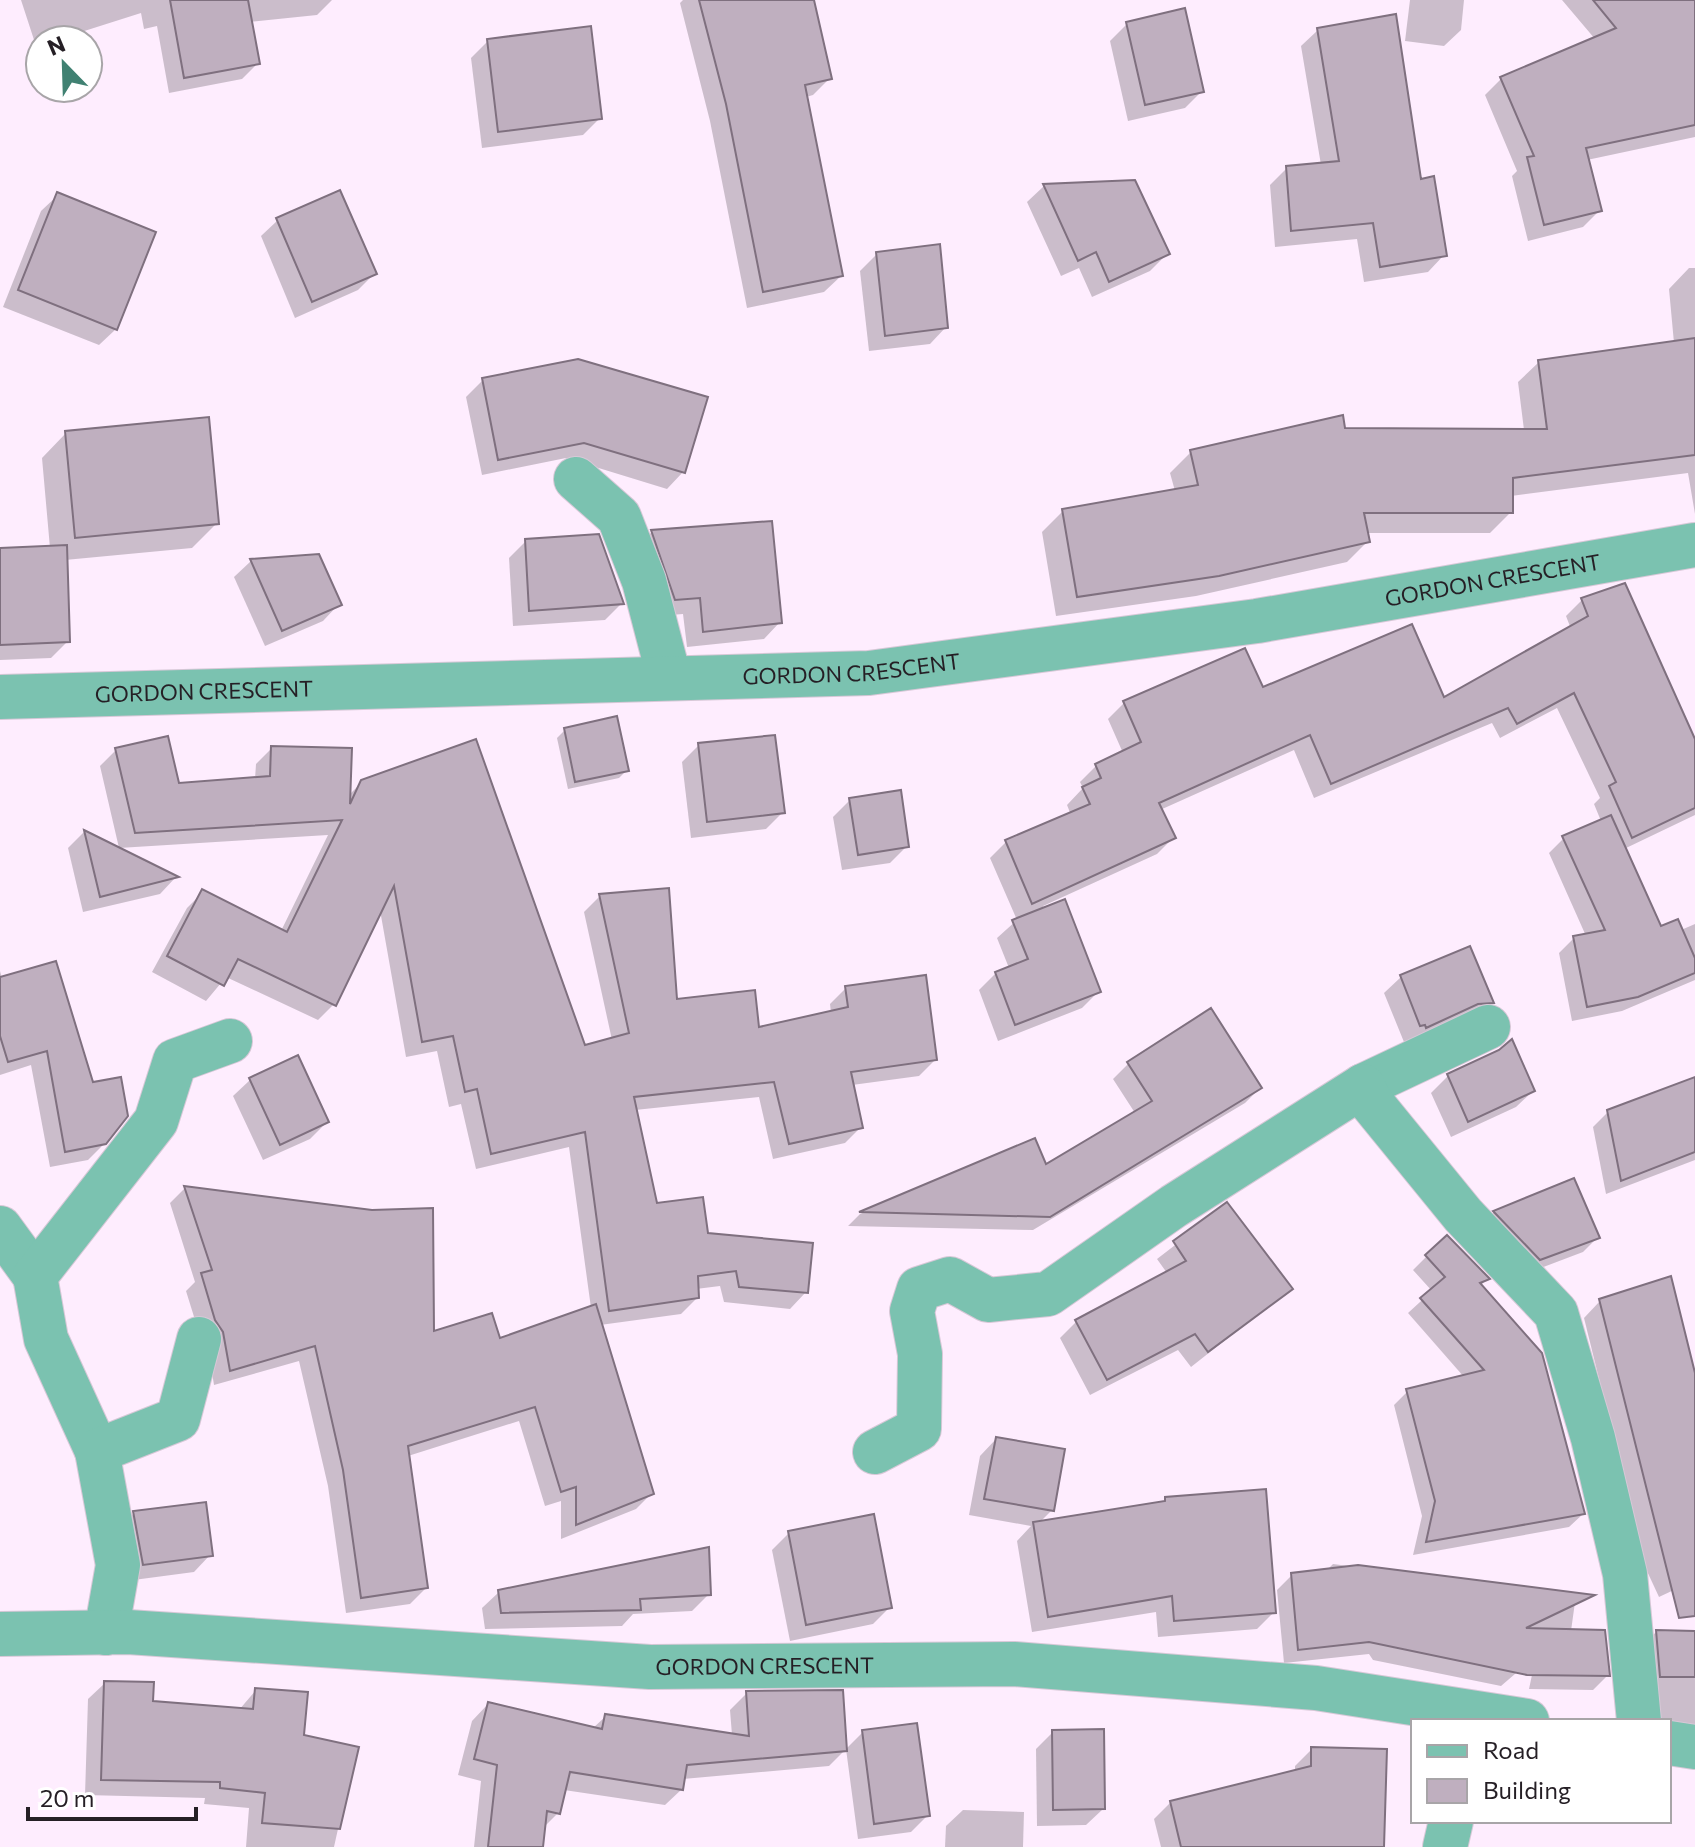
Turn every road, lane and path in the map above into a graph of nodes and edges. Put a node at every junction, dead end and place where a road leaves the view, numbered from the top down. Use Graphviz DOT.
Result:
graph roads {
  1 [pos="576,479"];
  2 [pos="1695,545"];
  3 [pos="669,677"];
  4 [pos="0,697"];
  5 [pos="1488,1027"];
  6 [pos="230,1041"];
  7 [pos="1363,1086"];
  8 [pos="0,1228"];
  9 [pos="35,1276"];
  10 [pos="199,1339"];
  11 [pos="97,1451"];
  12 [pos="875,1452"];
  13 [pos="106,1633"];
  14 [pos="0,1634"];
  15 [pos="1476,1717"];
  16 [pos="1502,1719"];
  17 [pos="1639,1719"];
  18 [pos="1671,1743"];
  19 [pos="1695,1747"];
  20 [pos="1451,1823"];
  21 [pos="1445,1847"];
  1 -- 3 [label="street"];
  2 -- 3 [label="street, GORDON CRESCENT"];
  3 -- 4 [label="street, GORDON CRESCENT"];
  5 -- 7 [label="street"];
  6 -- 9 [label="street"];
  7 -- 12 [label="street"];
  7 -- 17 [label="street"];
  8 -- 9 [label="street"];
  9 -- 11 [label="street"];
  10 -- 11 [label="street"];
  11 -- 13 [label="street"];
  13 -- 14 [label="street, GORDON CRESCENT"];
  13 -- 15 [label="street, GORDON CRESCENT"];
  15 -- 16 [label="street, GORDON CRESCENT"];
  18 -- 19 [label="street"];
  20 -- 21 [label="street"];
}
